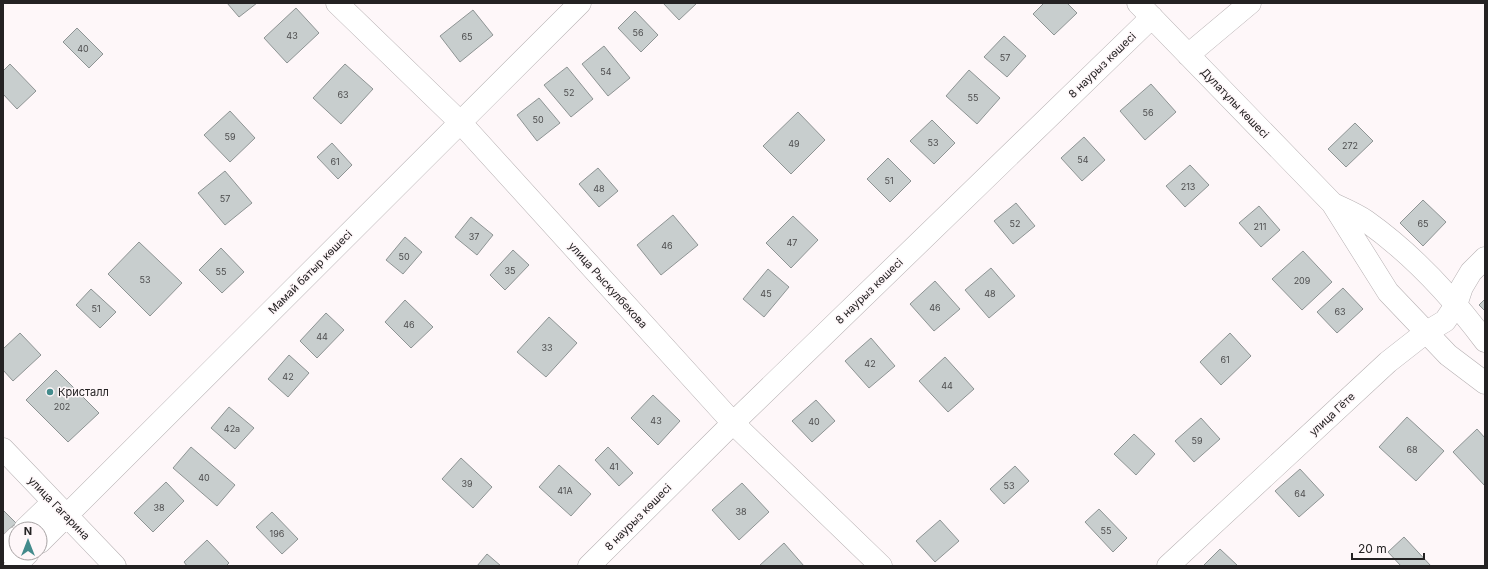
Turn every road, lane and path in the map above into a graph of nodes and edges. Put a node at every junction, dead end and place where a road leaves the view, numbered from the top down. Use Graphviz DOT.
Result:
graph roads {
  1 [pos="337,3"];
  2 [pos="580,3"];
  3 [pos="1250,3"];
  4 [pos="1145,10"];
  5 [pos="1188,55"];
  6 [pos="460,122"];
  7 [pos="1332,203"];
  8 [pos="1485,258"];
  9 [pos="1456,305"];
  10 [pos="1425,333"];
  11 [pos="1485,341"];
  12 [pos="1485,383"];
  13 [pos="733,422"];
  14 [pos="3,449"];
  15 [pos="59,509"];
  16 [pos="39,521"];
  17 [pos="48,528"];
  18 [pos="115,566"];
  19 [pos="589,566"];
  20 [pos="881,566"];
  21 [pos="1168,566"];
  1 -- 6 [label="street, улица Рыскулбекова"];
  2 -- 6 [label="street, Мамай батыр көшесі"];
  3 -- 5 [label="street"];
  4 -- 5 [label="street, Дулатұлы көшесі"];
  4 -- 13 [label="street, 8 наурыз көшесі"];
  5 -- 7 [label="street, Дулатұлы көшесі"];
  6 -- 13 [label="street, улица Рыскулбекова"];
  6 -- 15 [label="street, Мамай батыр көшесі"];
  7 -- 9 [label="street, Дулатұлы көшесі"];
  7 -- 10 [label="street, Дулатұлы көшесі"];
  8 -- 9 [label="street, улица Гёте"];
  9 -- 10 [label="street, улица Гёте"];
  9 -- 11 [label="street, Дулатұлы көшесі"];
  10 -- 12 [label="street, Дулатұлы көшесі"];
  10 -- 21 [label="street, улица Гёте"];
  13 -- 19 [label="street, 8 наурыз көшесі"];
  13 -- 20 [label="street, улица Рыскулбекова"];
  14 -- 15 [label="street, улица Гагарина"];
  15 -- 16 [label="street, Мамай батыр көшесі"];
  15 -- 17 [label="street, Мамай батыр көшесі"];
  15 -- 18 [label="street, улица Гагарина"];
}
